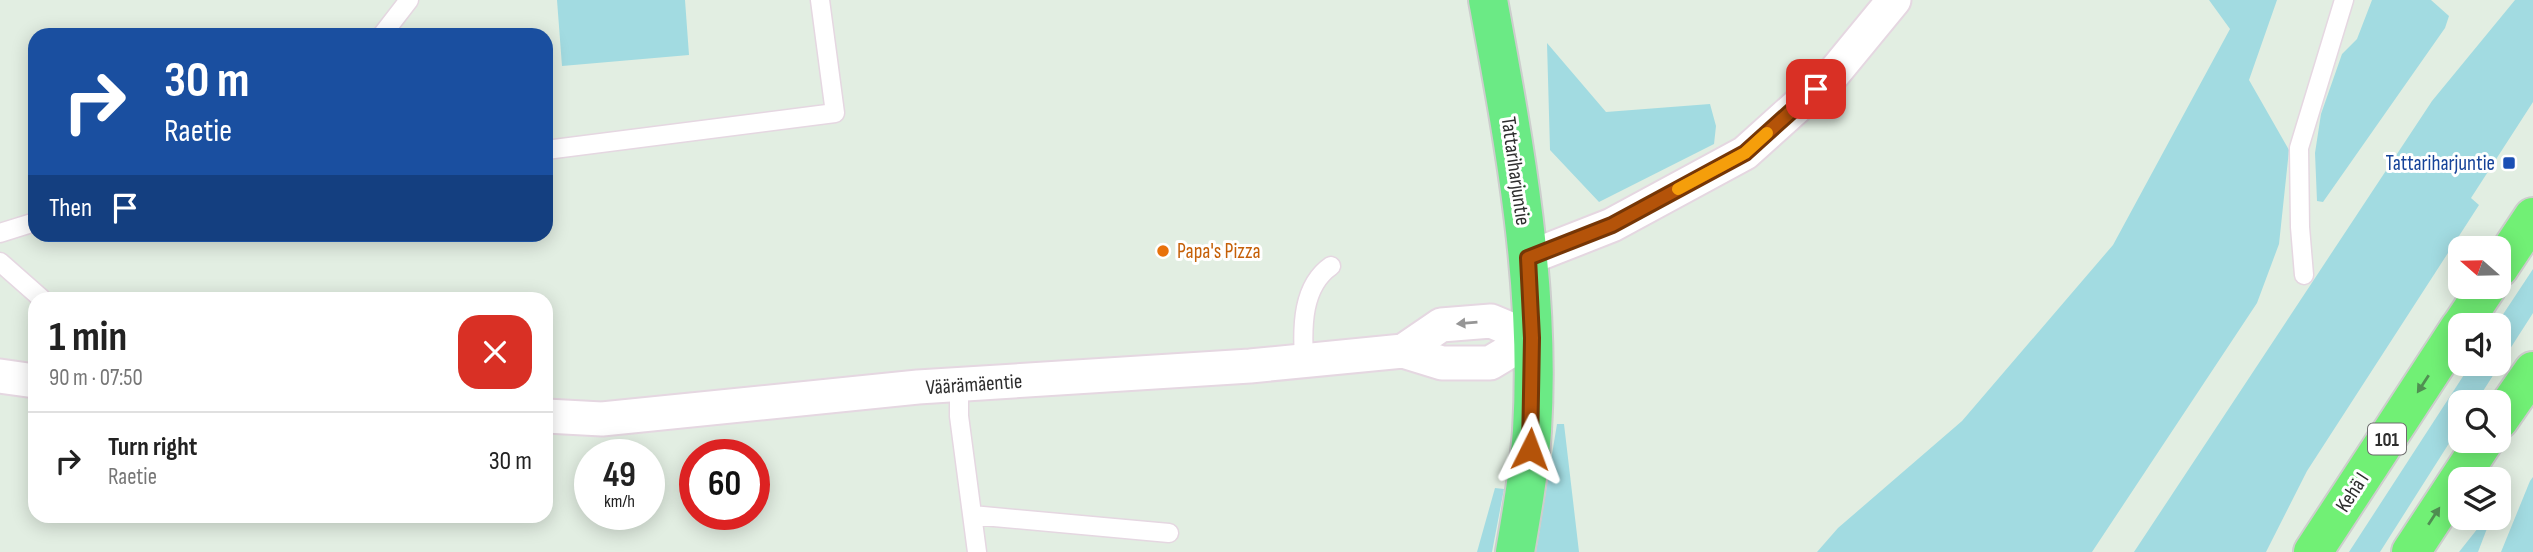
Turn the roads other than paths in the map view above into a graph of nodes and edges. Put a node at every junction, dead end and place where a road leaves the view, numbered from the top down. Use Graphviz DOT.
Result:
graph roads {
  1 [pos="409,0"];
  2 [pos="820,0"];
  3 [pos="1488,0"];
  4 [pos="1894,0"];
  5 [pos="2344,0"];
  6 [pos="387,28"];
  7 [pos="553,149"];
  8 [pos="2533,217"];
  9 [pos="28,224"];
  10 [pos="0,233"];
  11 [pos="2511,250"];
  12 [pos="1528,258"];
  13 [pos="0,262"];
  14 [pos="1331,266"];
  15 [pos="2304,275"];
  16 [pos="34,292"];
  17 [pos="1532,338"];
  18 [pos="2448,346"];
  19 [pos="1304,359"];
  20 [pos="2533,371"];
  21 [pos="0,376"];
  22 [pos="28,379"];
  23 [pos="959,385"];
  24 [pos="2511,403"];
  25 [pos="553,416"];
  26 [pos="2476,453"];
  27 [pos="972,515"];
  28 [pos="1169,533"];
  29 [pos="977,552"];
  30 [pos="1515,552"];
  31 [pos="2313,552"];
  32 [pos="2411,552"];
  1 -- 6 [label="lane"];
  2 -- 7 [label="lane"];
  3 -- 12 [label="main road, Tattariharjuntie"];
  4 -- 12 [label="street"];
  5 -- 15 [label="lane"];
  8 -- 11 [label="highway"];
  9 -- 10 [label="lane"];
  12 -- 17 [label="main road, Tattariharjuntie"];
  13 -- 16 [label="lane"];
  14 -- 19 [label="lane"];
  17 -- 19 [label="street, Väärämäentie"];
  17 -- 30 [label="main road, Tattariharjuntie"];
  18 -- 31 [label="highway, Kehä I / 101, one-way"];
  19 -- 23 [label="street, Väärämäentie"];
  20 -- 24 [label="highway"];
  21 -- 22 [label="street"];
  23 -- 25 [label="street, Väärämäentie"];
  23 -- 27 [label="lane"];
  32 -- 26 [label="highway, one-way"];
  27 -- 28 [label="lane"];
  27 -- 29 [label="lane"];
}
